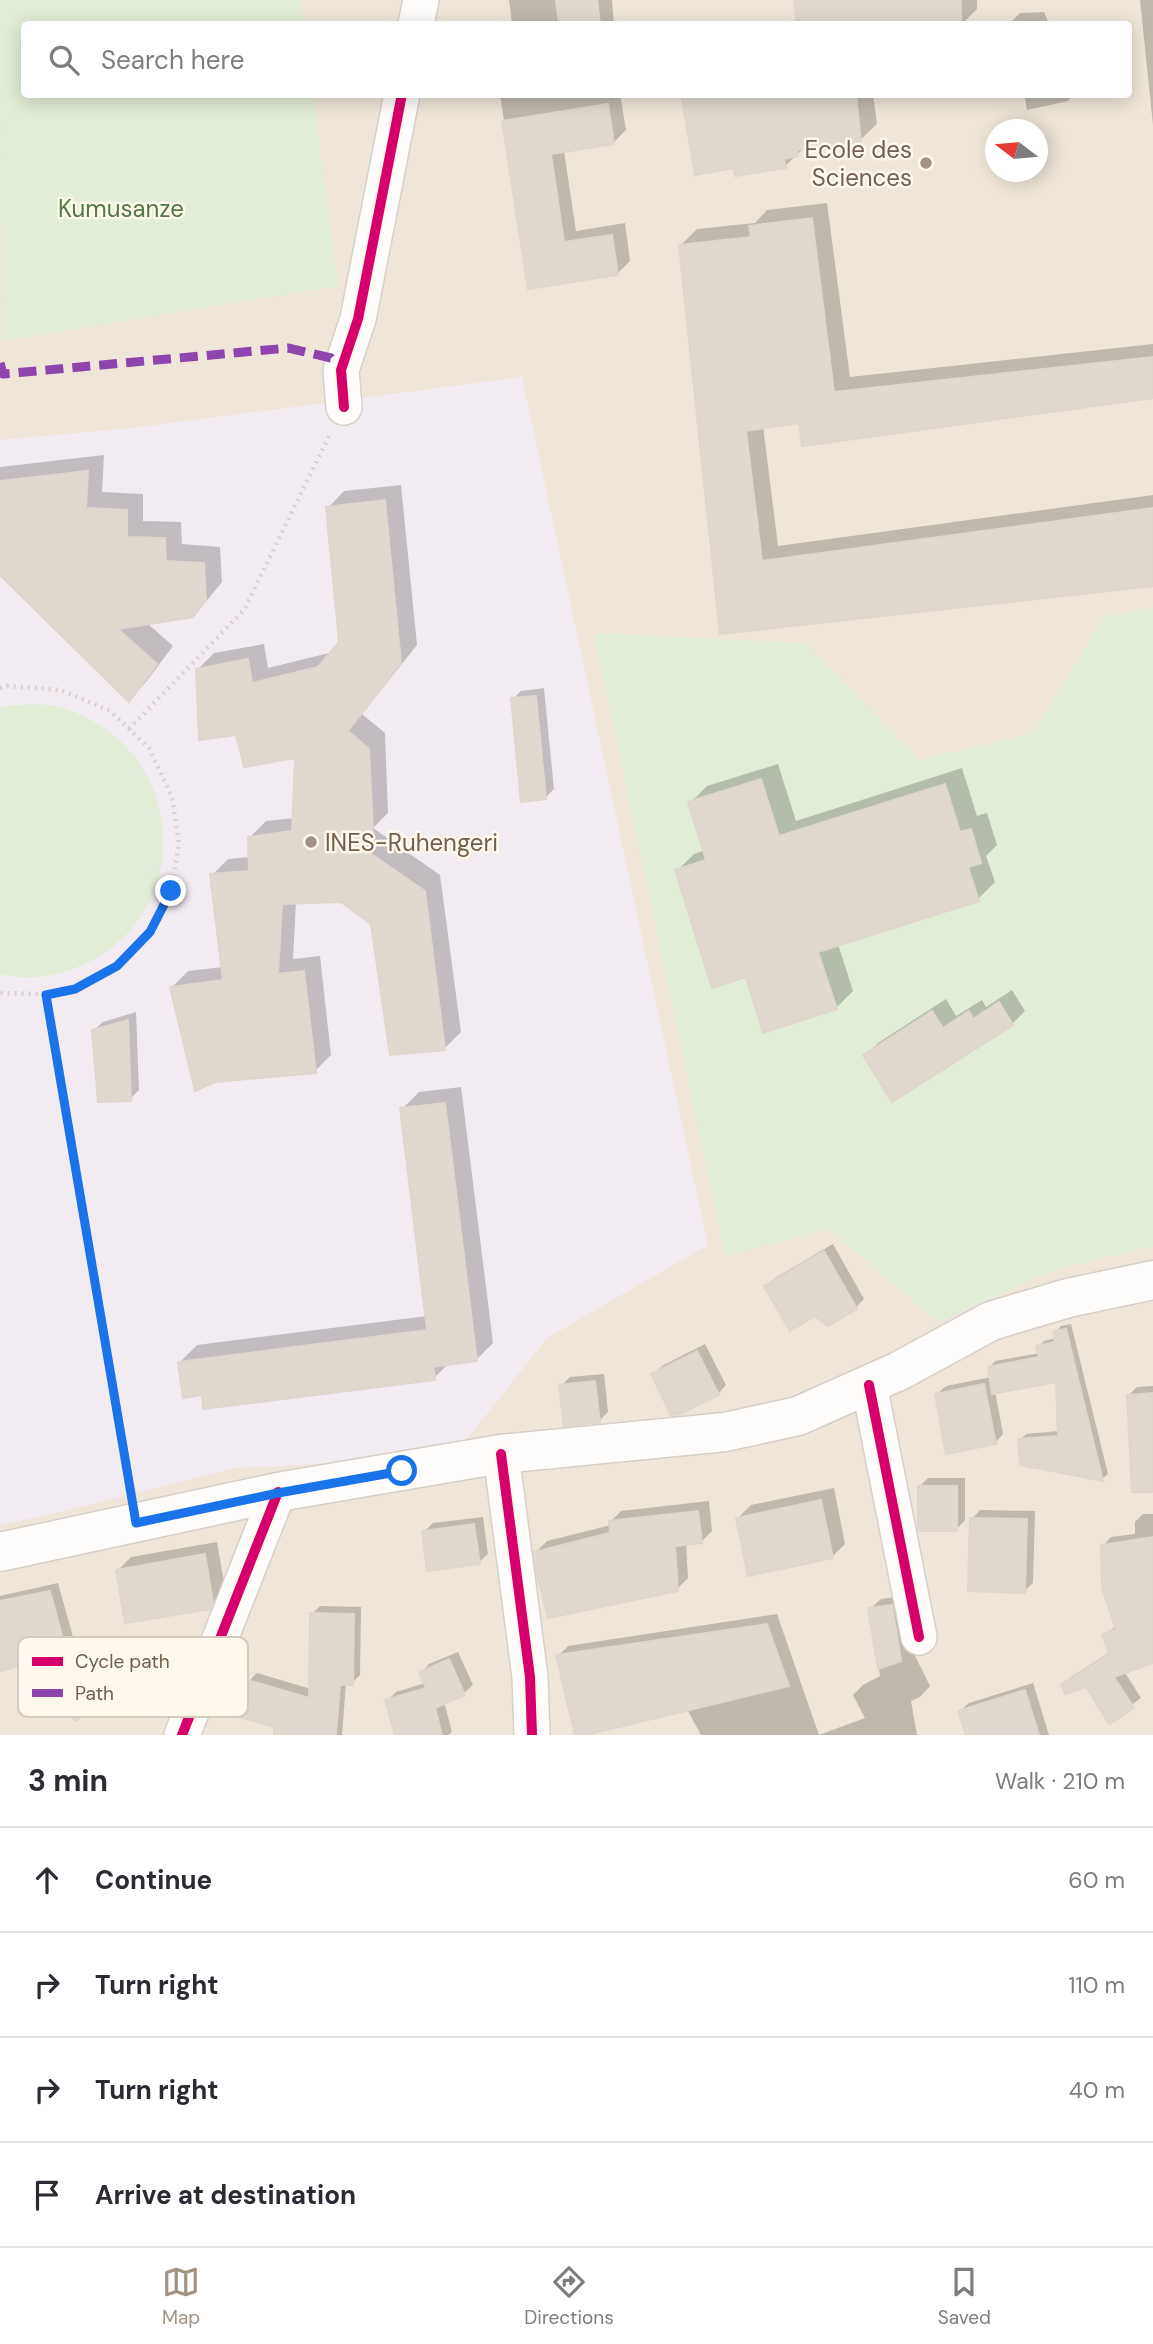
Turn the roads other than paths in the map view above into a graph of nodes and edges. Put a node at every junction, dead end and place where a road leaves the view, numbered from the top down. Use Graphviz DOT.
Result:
graph roads {
  1 [pos="421,0"];
  2 [pos="417,21"];
  3 [pos="401,98"];
  4 [pos="344,407"];
  5 [pos="1153,1280"];
  6 [pos="869,1385"];
  7 [pos="501,1454"];
  8 [pos="278,1493"];
  9 [pos="0,1552"];
  10 [pos="221,1637"];
  11 [pos="919,1637"];
  12 [pos="189,1717"];
  13 [pos="182,1735"];
  14 [pos="532,1735"];
  1 -- 2 [label="street"];
  3 -- 4 [label="street"];
  5 -- 6 [label="main road"];
  6 -- 7 [label="main road"];
  6 -- 11 [label="street"];
  7 -- 8 [label="main road"];
  7 -- 14 [label="street"];
  8 -- 9 [label="main road"];
  8 -- 10 [label="street"];
  12 -- 13 [label="street"];
}
